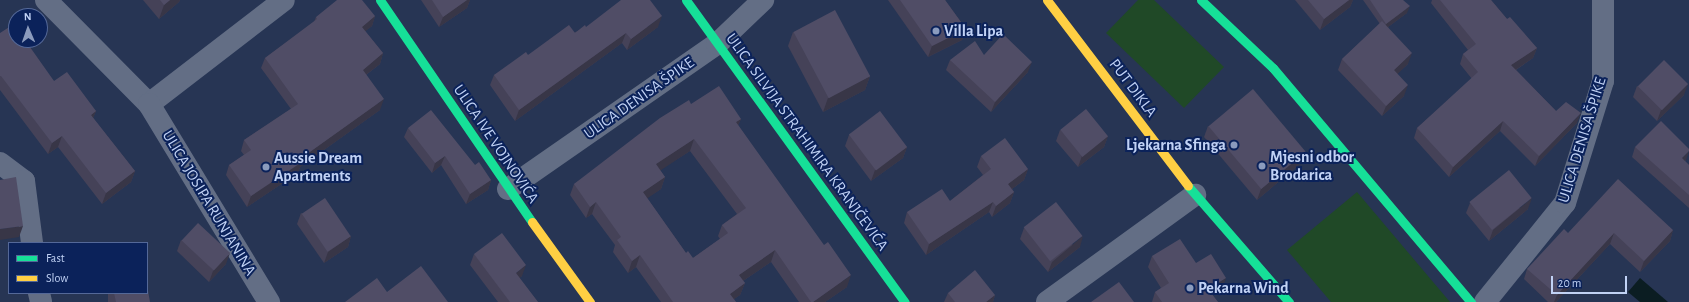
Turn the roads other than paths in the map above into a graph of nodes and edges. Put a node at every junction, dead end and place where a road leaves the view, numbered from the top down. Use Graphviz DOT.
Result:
graph roads {
  1 [pos="46,0"];
  2 [pos="284,0"];
  3 [pos="380,0"];
  4 [pos="686,0"];
  5 [pos="763,0"];
  6 [pos="1047,0"];
  7 [pos="1201,0"];
  8 [pos="1603,0"];
  9 [pos="717,44"];
  10 [pos="149,104"];
  11 [pos="0,163"];
  12 [pos="508,189"];
  13 [pos="1195,195"];
  14 [pos="32,242"];
  15 [pos="269,302"];
  16 [pos="590,302"];
  17 [pos="905,302"];
  18 [pos="1047,302"];
  19 [pos="1288,302"];
  20 [pos="1471,302"];
  21 [pos="1485,302"];
  1 -- 10 [label="street, ULICA JOSIPA RUNJANINA"];
  2 -- 10 [label="street"];
  3 -- 12 [label="street, ULICA IVE VOJNOVIĆA"];
  4 -- 9 [label="street, ULICA SILVIJA STRAHIMIRA KRANJČEVIĆA"];
  5 -- 9 [label="street, ULICA DENISA ŠPIKE"];
  6 -- 13 [label="street, PUT DIKLA"];
  7 -- 20 [label="street"];
  8 -- 21 [label="street, ULICA DENISA ŠPIKE"];
  9 -- 12 [label="street, ULICA DENISA ŠPIKE"];
  9 -- 17 [label="street, ULICA SILVIJA STRAHIMIRA KRANJČEVIĆA"];
  10 -- 15 [label="street, ULICA JOSIPA RUNJANINA"];
  11 -- 14 [label="street"];
  12 -- 16 [label="street, ULICA IVE VOJNOVIĆA"];
  13 -- 18 [label="street"];
  13 -- 19 [label="street"];
}
